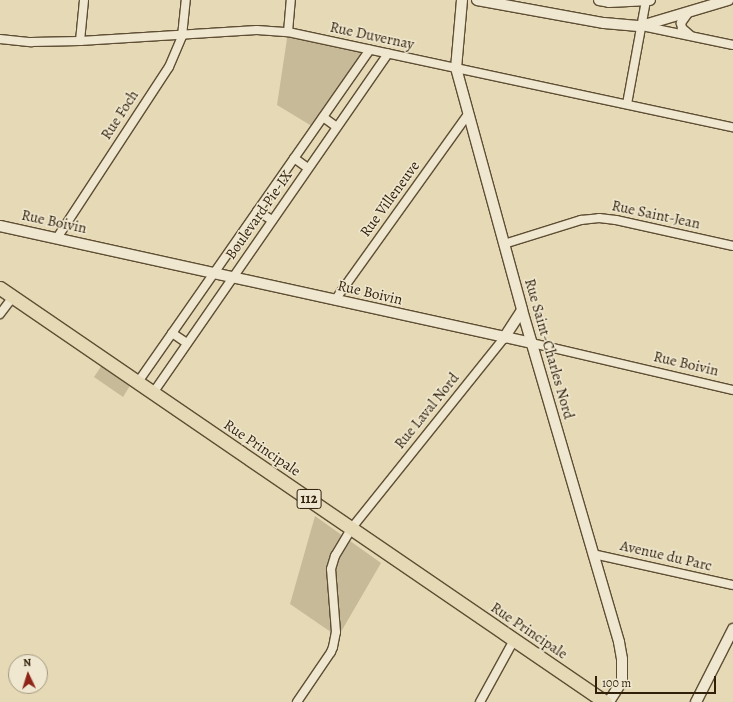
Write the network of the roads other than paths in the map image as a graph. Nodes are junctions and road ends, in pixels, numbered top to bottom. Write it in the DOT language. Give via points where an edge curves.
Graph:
graph roads {
  1 [pos="84,0"];
  2 [pos="186,0"];
  3 [pos="291,0"];
  4 [pos="462,0"];
  5 [pos="477,0"];
  6 [pos="599,0"];
  7 [pos="647,0"];
  8 [pos="728,0"];
  9 [pos="514,4"];
  10 [pos="689,12"];
  11 [pos="642,26"];
  12 [pos="288,32"];
  13 [pos="182,36"];
  14 [pos="691,36"];
  15 [pos="0,39"];
  16 [pos="80,41"];
  17 [pos="733,45"];
  18 [pos="370,50"];
  19 [pos="388,54"];
  20 [pos="456,68"];
  21 [pos="627,104"];
  22 [pos="468,114"];
  23 [pos="323,117"];
  24 [pos="337,127"];
  25 [pos="733,127"];
  26 [pos="294,158"];
  27 [pos="308,168"];
  28 [pos="257,211"];
  29 [pos="272,220"];
  30 [pos="0,226"];
  31 [pos="57,238"];
  32 [pos="504,244"];
  33 [pos="733,246"];
  34 [pos="214,273"];
  35 [pos="233,277"];
  36 [pos="0,288"];
  37 [pos="13,297"];
  38 [pos="335,300"];
  39 [pos="522,310"];
  40 [pos="0,314"];
  41 [pos="172,333"];
  42 [pos="504,338"];
  43 [pos="187,343"];
  44 [pos="532,344"];
  45 [pos="138,382"];
  46 [pos="733,390"];
  47 [pos="153,393"];
  48 [pos="351,528"];
  49 [pos="594,554"];
  50 [pos="733,585"];
  51 [pos="733,629"];
  52 [pos="514,640"];
  53 [pos="297,702"];
  54 [pos="480,702"];
  55 [pos="605,702"];
  56 [pos="609,702"];
  57 [pos="696,702"];
  1 -- 16 [label="street"];
  2 -- 13 [label="street, Rue Foch"];
  3 -- 12 [label="street"];
  4 -- 20 [label="street, Rue Saint-Charles Nord"];
  5 -- 9 [label="street"];
  6 -- 7 [label="street"];
  7 -- 11 [label="street"];
  8 -- 10 [label="street"];
  9 -- 11 [label="street" via="604,23"];
  10 -- 11 [label="street"];
  10 -- 14 [label="street" via="682,23 682,28"];
  11 -- 14 [label="street"];
  11 -- 21 [label="street"];
  12 -- 13 [label="street, Rue Duvernay" via="257,30"];
  12 -- 18 [label="street, Rue Duvernay"];
  13 -- 16 [label="street, Rue Duvernay"];
  13 -- 31 [label="street, Rue Foch" via="169,67"];
  14 -- 17 [label="street"];
  15 -- 16 [label="street, Rue Duvernay" via="31,42"];
  18 -- 19 [label="street, Rue Duvernay"];
  18 -- 23 [label="street, Boulevard Pie-IX"];
  19 -- 20 [label="street, Rue Duvernay"];
  19 -- 24 [label="street, Boulevard Pie-IX"];
  20 -- 21 [label="street, Rue Duvernay"];
  20 -- 22 [label="street, Rue Saint-Charles Nord"];
  21 -- 25 [label="street, Rue Duvernay"];
  22 -- 32 [label="street, Rue Saint-Charles Nord"];
  22 -- 38 [label="street, Rue Villeneuve"];
  23 -- 24 [label="street"];
  23 -- 26 [label="street, Boulevard Pie-IX"];
  24 -- 27 [label="street, Boulevard Pie-IX"];
  26 -- 27 [label="street"];
  26 -- 28 [label="street, Boulevard Pie-IX"];
  27 -- 29 [label="street, Boulevard Pie-IX"];
  28 -- 29 [label="street"];
  28 -- 34 [label="street, Boulevard Pie-IX"];
  29 -- 35 [label="street, Boulevard Pie-IX"];
  30 -- 31 [label="street, Rue Boivin"];
  31 -- 34 [label="street, Rue Boivin"];
  32 -- 33 [label="street, Rue Saint-Jean" via="581,220 599,218"];
  32 -- 39 [label="street, Rue Saint-Charles Nord"];
  34 -- 35 [label="street, Rue Boivin"];
  34 -- 41 [label="street, Boulevard Pie-IX"];
  35 -- 38 [label="street, Rue Boivin"];
  35 -- 43 [label="street, Boulevard Pie-IX"];
  36 -- 37 [label="main road, Rue Principale / 112"];
  37 -- 40 [label="street"];
  37 -- 45 [label="main road, Rue Principale / 112"];
  38 -- 42 [label="street, Rue Boivin"];
  39 -- 42 [label="street, Rue Laval Nord"];
  39 -- 44 [label="street, Rue Saint-Charles Nord"];
  41 -- 43 [label="street"];
  41 -- 45 [label="street, Boulevard Pie-IX"];
  42 -- 44 [label="street, Rue Boivin"];
  42 -- 48 [label="street, Rue Laval Nord"];
  43 -- 47 [label="street, Boulevard Pie-IX"];
  44 -- 46 [label="street, Rue Boivin"];
  44 -- 49 [label="street, Rue Saint-Charles Nord"];
  45 -- 47 [label="main road, Rue Principale / 112"];
  47 -- 48 [label="main road, Rue Principale / 112"];
  48 -- 52 [label="main road, Rue Principale / 112"];
  48 -- 53 [label="street, Rue Laval Nord" via="335,556 332,569 336,632 331,652"];
  49 -- 50 [label="street, Avenue du Parc"];
  49 -- 56 [label="street, Rue Saint-Charles Nord" via="622,659 622,681"];
  51 -- 57 [label="street"];
  52 -- 54 [label="street"];
  52 -- 55 [label="main road, Rue Principale / 112"];
}
